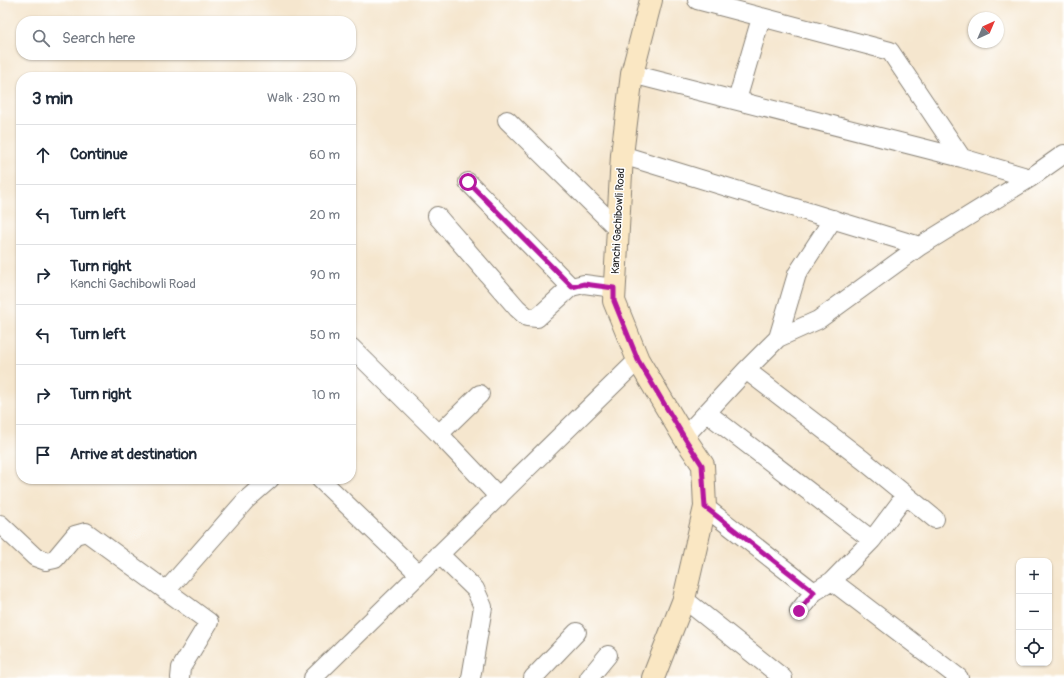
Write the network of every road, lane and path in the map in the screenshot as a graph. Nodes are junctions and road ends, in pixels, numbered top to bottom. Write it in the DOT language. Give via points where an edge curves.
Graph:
graph roads {
  1 [pos="651,0"];
  2 [pos="697,0"];
  3 [pos="753,11"];
  4 [pos="632,74"];
  5 [pos="737,100"];
  6 [pos="507,120"];
  7 [pos="1064,154"];
  8 [pos="622,155"];
  9 [pos="962,158"];
  10 [pos="1030,178"];
  11 [pos="468,182"];
  12 [pos="438,216"];
  13 [pos="833,219"];
  14 [pos="618,230"];
  15 [pos="920,246"];
  16 [pos="572,287"];
  17 [pos="614,288"];
  18 [pos="778,338"];
  19 [pos="356,352"];
  20 [pos="638,360"];
  21 [pos="746,370"];
  22 [pos="480,394"];
  23 [pos="706,413"];
  24 [pos="439,434"];
  25 [pos="684,437"];
  26 [pos="264,484"];
  27 [pos="325,484"];
  28 [pos="906,495"];
  29 [pos="499,496"];
  30 [pos="705,507"];
  31 [pos="935,518"];
  32 [pos="0,524"];
  33 [pos="872,540"];
  34 [pos="439,554"];
  35 [pos="419,574"];
  36 [pos="832,580"];
  37 [pos="166,591"];
  38 [pos="814,592"];
  39 [pos="684,599"];
  40 [pos="799,611"];
  41 [pos="577,632"];
  42 [pos="608,655"];
  43 [pos="180,678"];
  44 [pos="313,678"];
  45 [pos="471,678"];
  46 [pos="534,678"];
  47 [pos="589,678"];
  48 [pos="653,678"];
  49 [pos="783,678"];
  50 [pos="959,678"];
  1 -- 4 [label="main road, Kanchi Gachibowli Road"];
  2 -- 3 [label="street"];
  3 -- 5 [label="street"];
  3 -- 9 [label="street" via="890,51"];
  4 -- 5 [label="street"];
  4 -- 8 [label="main road, Kanchi Gachibowli Road"];
  5 -- 9 [label="street"];
  6 -- 14 [label="street"];
  7 -- 10 [label="street"];
  8 -- 13 [label="street"];
  8 -- 14 [label="main road, Kanchi Gachibowli Road"];
  9 -- 10 [label="street"];
  10 -- 15 [label="street"];
  11 -- 16 [label="street"];
  12 -- 16 [label="street" via="517,308 528,317 537,318"];
  13 -- 15 [label="street"];
  13 -- 18 [label="street" via="797,274"];
  14 -- 17 [label="main road, Kanchi Gachibowli Road"];
  15 -- 18 [label="street" via="818,320"];
  16 -- 17 [label="street" via="584,284"];
  17 -- 20 [label="main road, Kanchi Gachibowli Road" via="614,301"];
  18 -- 21 [label="street"];
  19 -- 24 [label="street"];
  20 -- 25 [label="main road, Kanchi Gachibowli Road"];
  20 -- 29 [label="street"];
  21 -- 23 [label="street"];
  21 -- 28 [label="street"];
  22 -- 24 [label="street"];
  23 -- 25 [label="street"];
  23 -- 33 [label="street"];
  24 -- 29 [label="street"];
  25 -- 30 [label="main road, Kanchi Gachibowli Road" via="702,465"];
  26 -- 37 [label="street" via="246,500"];
  27 -- 35 [label="street"];
  28 -- 31 [label="street"];
  28 -- 33 [label="street"];
  29 -- 34 [label="street"];
  30 -- 38 [label="street"];
  30 -- 39 [label="main road, Kanchi Gachibowli Road"];
  32 -- 37 [label="street" via="35,557 46,561 55,559 75,535 86,532"];
  33 -- 36 [label="street"];
  34 -- 35 [label="street"];
  34 -- 45 [label="street" via="475,589 483,607"];
  35 -- 44 [label="street"];
  36 -- 38 [label="street"];
  36 -- 50 [label="street"];
  37 -- 43 [label="street" via="209,622 181,668"];
  38 -- 40 [label="street"];
  39 -- 48 [label="main road, Kanchi Gachibowli Road"];
  39 -- 49 [label="street"];
  41 -- 46 [label="street"];
  42 -- 47 [label="street"];
}
